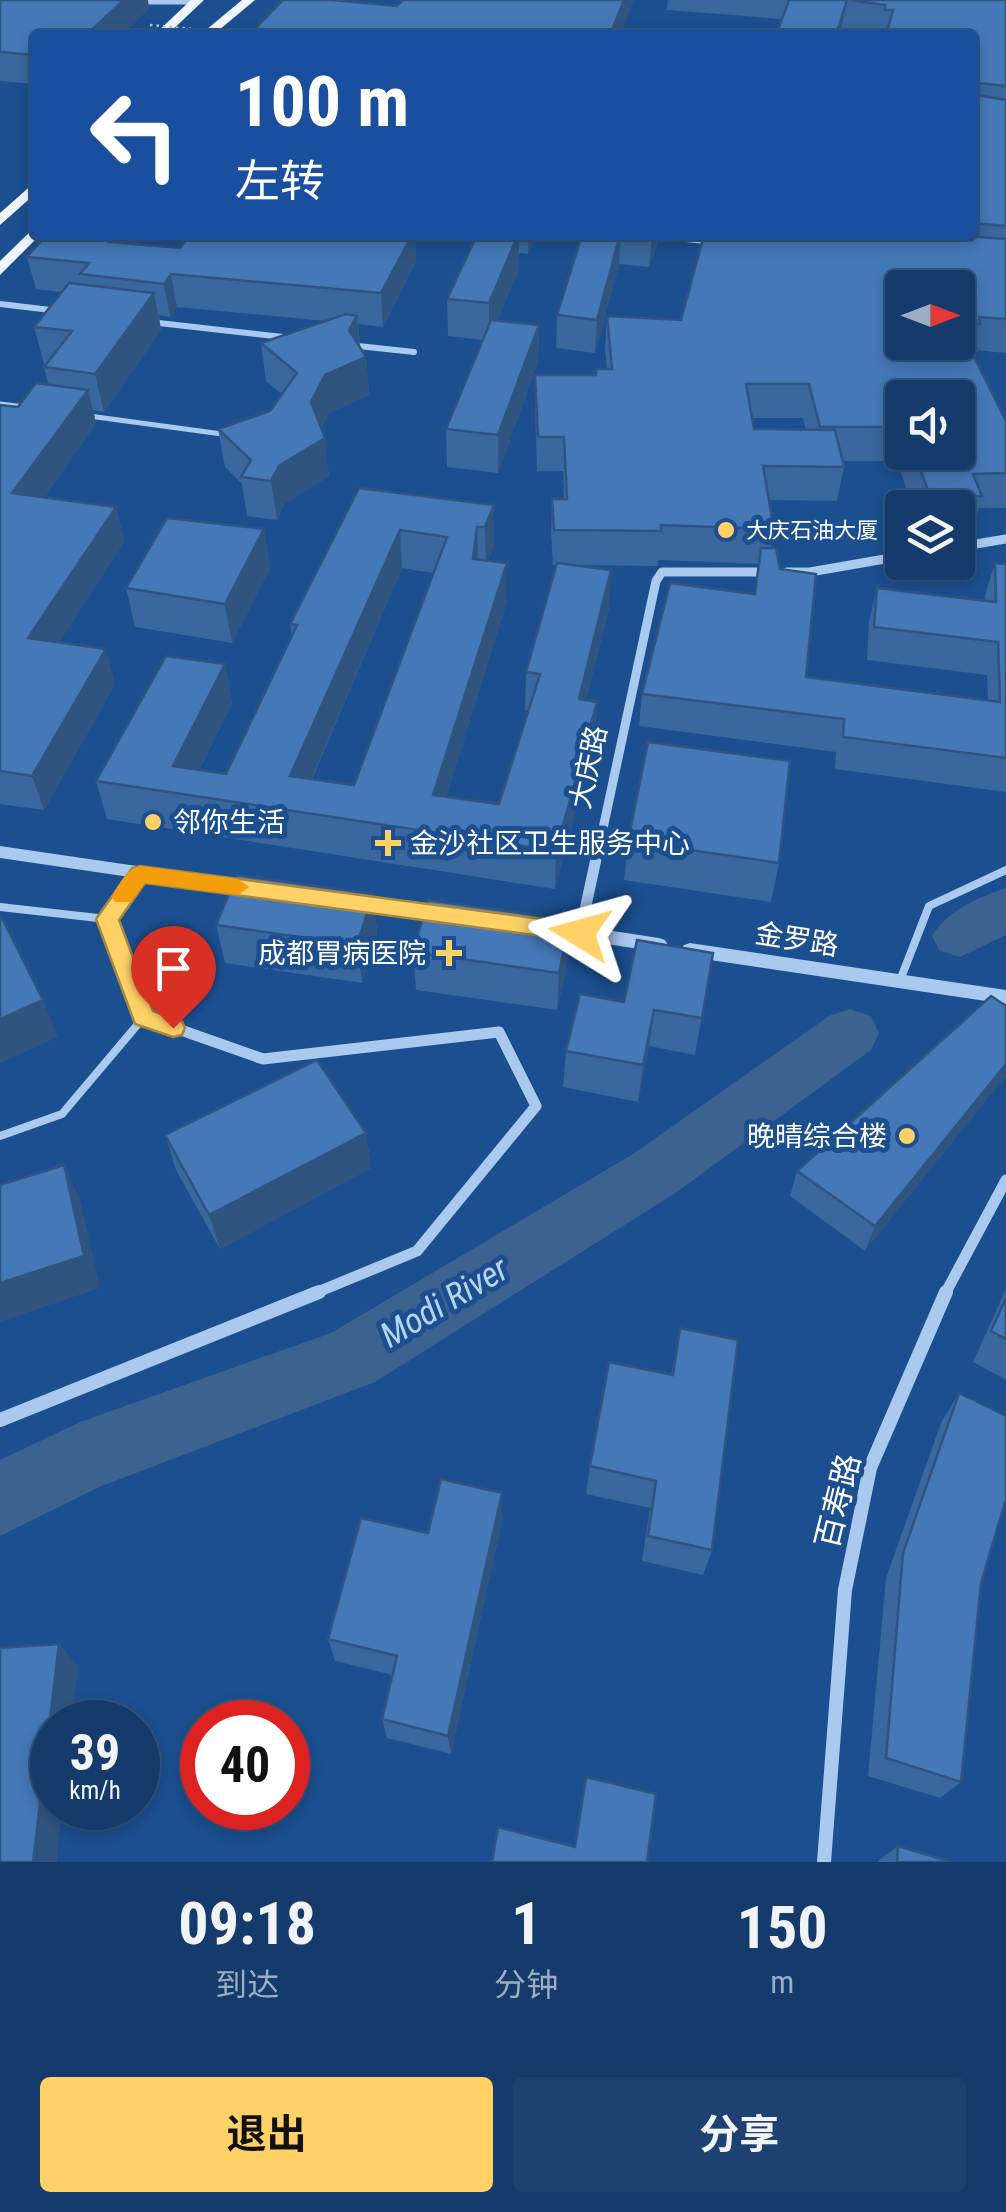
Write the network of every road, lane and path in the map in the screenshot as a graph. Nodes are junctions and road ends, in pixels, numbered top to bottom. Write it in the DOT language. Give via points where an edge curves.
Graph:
graph roads {
  1 [pos="252,0"];
  2 [pos="200,1"];
  3 [pos="135,2"];
  4 [pos="155,30"];
  5 [pos="186,30"];
  6 [pos="213,30"];
  7 [pos="235,30"];
  8 [pos="30,191"];
  9 [pos="0,222"];
  10 [pos="30,237"];
  11 [pos="694,240"];
  12 [pos="720,243"];
  13 [pos="0,270"];
  14 [pos="0,304"];
  15 [pos="79,314"];
  16 [pos="138,320"];
  17 [pos="296,338"];
  18 [pos="335,343"];
  19 [pos="414,352"];
  20 [pos="0,404"];
  21 [pos="37,409"];
  22 [pos="74,414"];
  23 [pos="222,434"];
  24 [pos="1006,539"];
  25 [pos="975,544"];
  26 [pos="885,559"];
  27 [pos="0,852"];
  28 [pos="1006,870"];
  29 [pos="140,874"];
  30 [pos="274,892"];
  31 [pos="331,899"];
  32 [pos="0,907"];
  33 [pos="465,917"];
  34 [pos="107,919"];
  35 [pos="522,925"];
  36 [pos="580,933"];
  37 [pos="899,983"];
  38 [pos="1006,997"];
  39 [pos="144,1017"];
  40 [pos="0,1136"];
  41 [pos="1006,1180"];
  42 [pos="0,1420"];
  43 [pos="824,1862"];
  1 -- 6 [label="main road"];
  1 -- 7 [label="main road"];
  2 -- 3 [label="street"];
  2 -- 4 [label="main road"];
  2 -- 5 [label="main road"];
  8 -- 9 [label="main road"];
  10 -- 13 [label="main road"];
  11 -- 12 [label="street"];
  14 -- 15 [label="street"];
  16 -- 17 [label="street"];
  18 -- 19 [label="street"];
  20 -- 21 [label="lane"];
  22 -- 23 [label="lane"];
  24 -- 25 [label="street"];
  26 -- 36 [label="street, 大庆路" via="810,572 662,572"];
  27 -- 29 [label="street"];
  28 -- 37 [label="lane" via="929,906"];
  29 -- 30 [label="street"];
  29 -- 34 [label="street"];
  31 -- 33 [label="street"];
  32 -- 34 [label="lane"];
  34 -- 39 [label="street"];
  35 -- 36 [label="street"];
  36 -- 37 [label="street, 金罗路"];
  37 -- 38 [label="street, 金罗路"];
  39 -- 40 [label="lane" via="62,1114"];
  39 -- 42 [label="street" via="262,1060 499,1032 536,1106 417,1250"];
  41 -- 43 [label="street, 百寿路" via="932,1319 870,1468 846,1590"];
}
